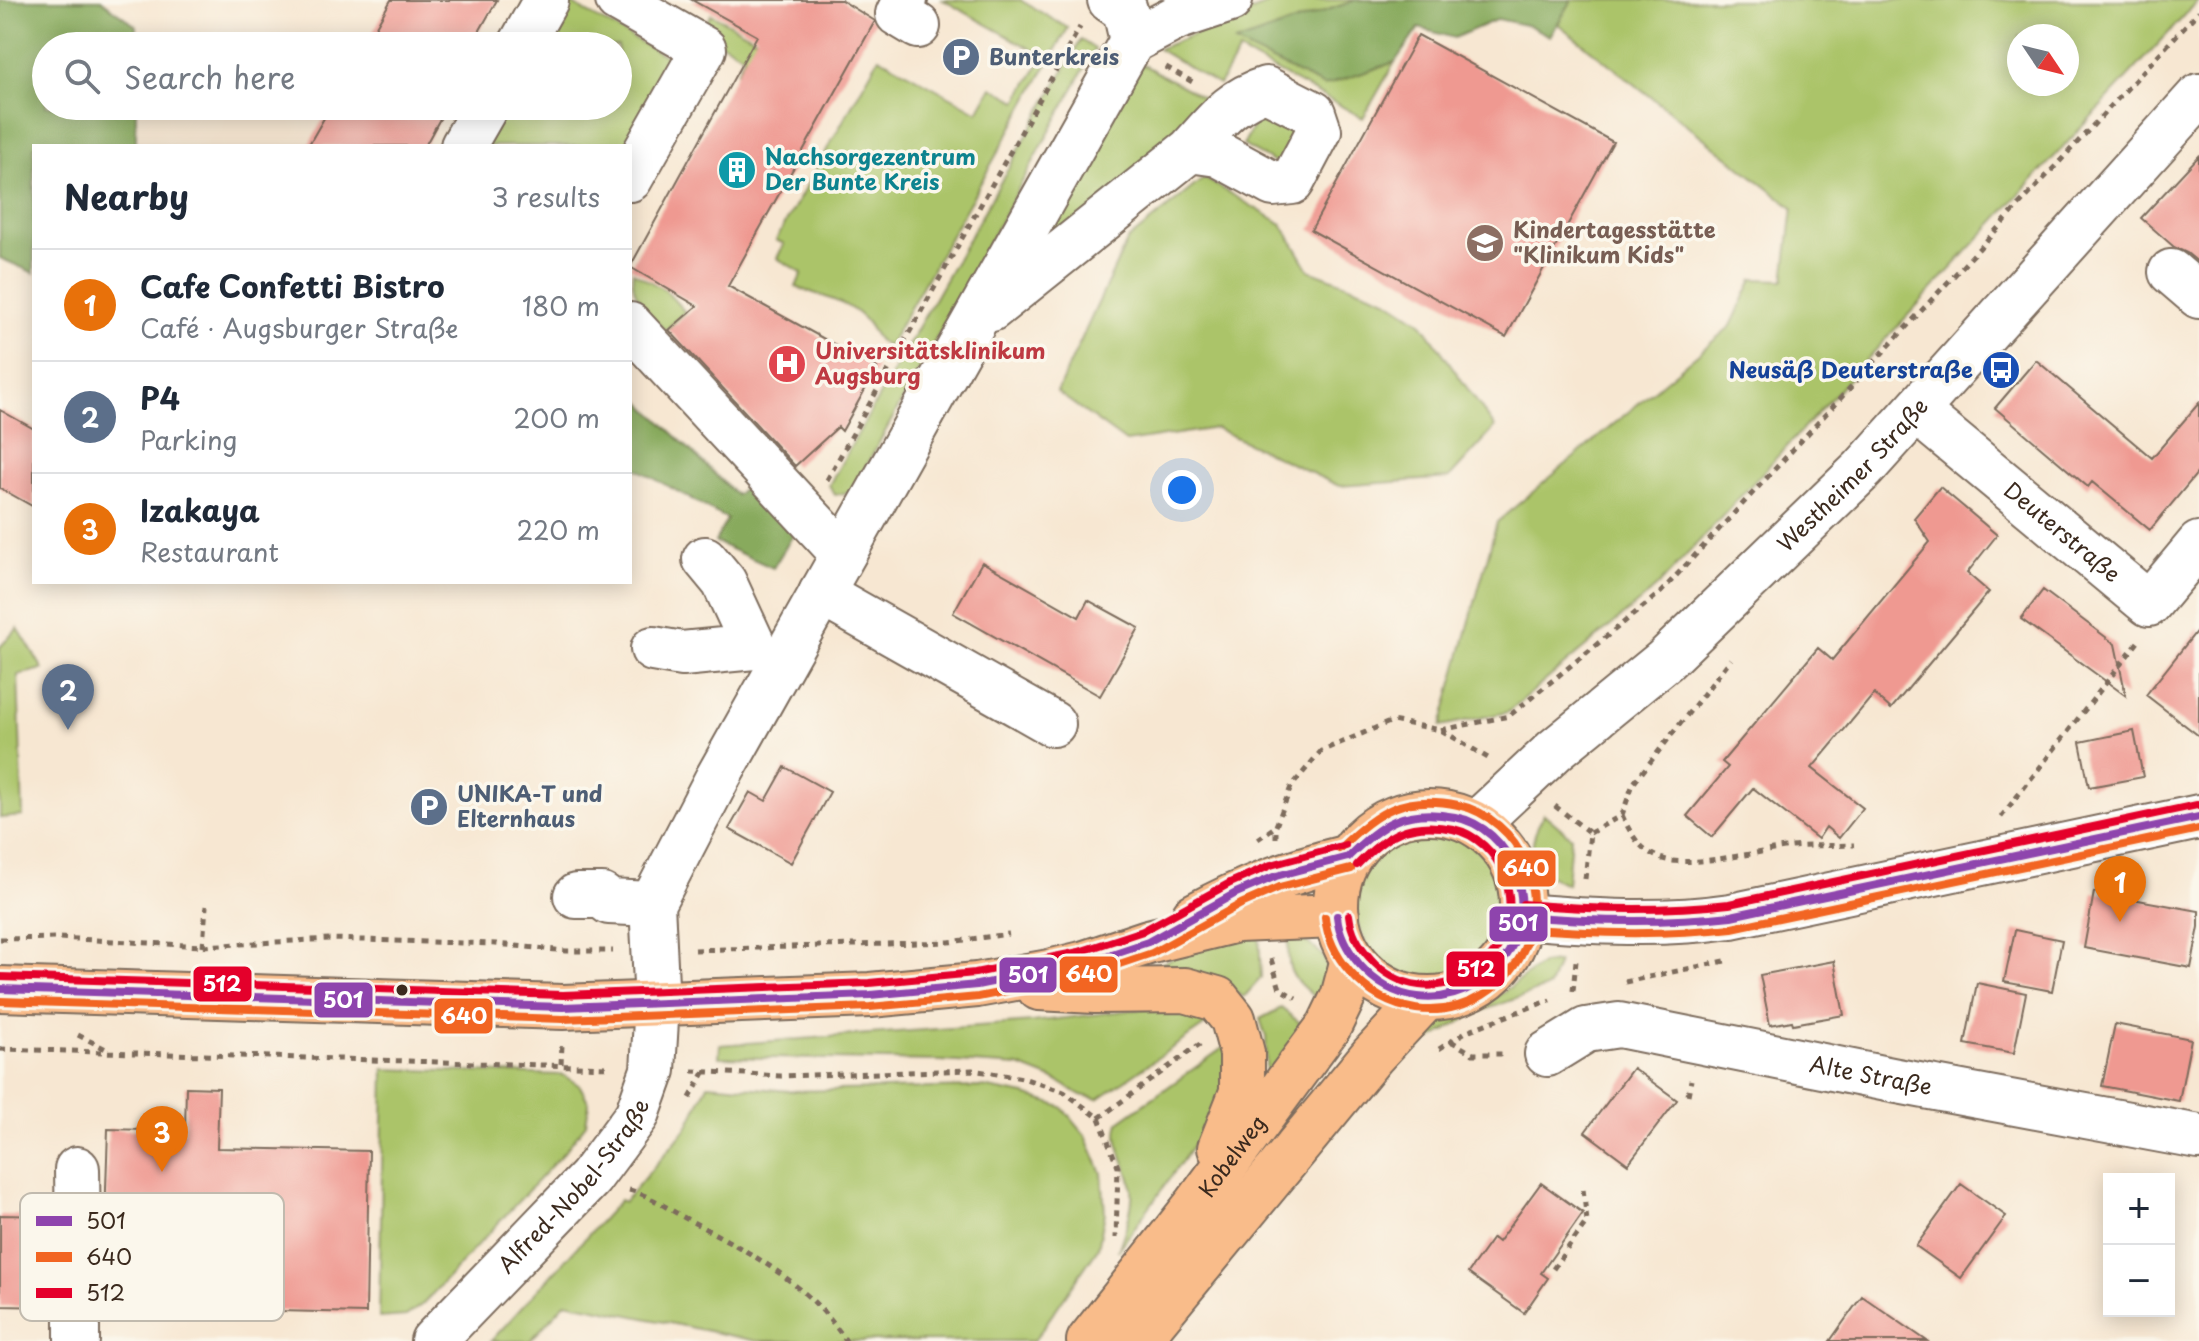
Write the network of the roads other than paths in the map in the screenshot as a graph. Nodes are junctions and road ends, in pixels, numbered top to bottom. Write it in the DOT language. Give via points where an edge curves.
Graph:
graph roads {
  1 [pos="546,0"];
  2 [pos="618,0"];
  3 [pos="1230,0"];
  4 [pos="1098,7"];
  5 [pos="528,32"];
  6 [pos="1132,41"];
  7 [pos="2199,96"];
  8 [pos="478,120"];
  9 [pos="464,144"];
  10 [pos="1190,150"];
  11 [pos="632,175"];
  12 [pos="972,324"];
  13 [pos="632,327"];
  14 [pos="1915,412"];
  15 [pos="2199,544"];
  16 [pos="843,554"];
  17 [pos="705,559"];
  18 [pos="821,593"];
  19 [pos="653,649"];
  20 [pos="768,655"];
  21 [pos="1053,724"];
  22 [pos="2199,817"];
  23 [pos="1476,824"];
  24 [pos="1348,857"];
  25 [pos="583,900"];
  26 [pos="652,904"];
  27 [pos="1337,916"];
  28 [pos="1522,916"];
  29 [pos="1148,942"];
  30 [pos="1353,959"];
  31 [pos="977,985"];
  32 [pos="0,989"];
  33 [pos="1425,999"];
  34 [pos="657,1004"];
  35 [pos="1547,1054"];
  36 [pos="2199,1137"];
  37 [pos="77,1169"];
  38 [pos="77,1193"];
  39 [pos="1197,1204"];
  40 [pos="433,1341"];
  41 [pos="1089,1341"];
  42 [pos="1137,1341"];
  1 -- 5 [label="street"];
  2 -- 11 [label="street" via="704,49"];
  3 -- 6 [label="street" via="1176,18"];
  4 -- 6 [label="street" via="1125,10"];
  6 -- 12 [label="street"];
  7 -- 14 [label="street, Westheimer Straße"];
  8 -- 9 [label="street"];
  10 -- 10 [label="street" via="1231,105 1266,89 1313,113 1319,131 1292,182 1273,184 1218,154"];
  10 -- 12 [label="street"];
  12 -- 16 [label="street"];
  13 -- 16 [label="street"];
  14 -- 15 [label="street, Deuterstraße" via="2149,604"];
  14 -- 23 [label="street, Westheimer Straße" via="1725,604"];
  16 -- 18 [label="street"];
  17 -- 20 [label="street"];
  18 -- 20 [label="street"];
  18 -- 21 [label="street"];
  19 -- 20 [label="street"];
  20 -- 26 [label="street" via="717,779"];
  22 -- 28 [label="street" via="1744,914 1654,923"];
  23 -- 24 [label="main road" via="1432,811 1408,814 1367,835"];
  23 -- 28 [label="main road" via="1510,856 1519,878"];
  24 -- 27 [label="main road" via="1336,897"];
  24 -- 29 [label="main road" via="1276,876"];
  25 -- 26 [label="street"];
  26 -- 34 [label="street, Alfred-Nobel-Straße"];
  27 -- 29 [label="main road" via="1237,920"];
  27 -- 30 [label="main road"];
  28 -- 33 [label="main road" via="1514,947 1483,982"];
  29 -- 31 [label="main road" via="1082,964"];
  30 -- 33 [label="main road" via="1393,992"];
  30 -- 39 [label="main road, Kobelweg" via="1329,1026"];
  31 -- 34 [label="main road"];
  31 -- 39 [label="main road" via="1185,990 1217,999 1233,1019 1242,1053 1242,1092"];
  32 -- 34 [label="main road" via="549,1007"];
  33 -- 42 [label="main road, Kobelweg"];
  34 -- 40 [label="street, Alfred-Nobel-Straße" via="653,1070 637,1115 590,1178"];
  35 -- 36 [label="street, Alte Straße" via="1586,1030 1619,1025"];
  37 -- 38 [label="street"];
  39 -- 41 [label="main road, Kobelweg"];
}
